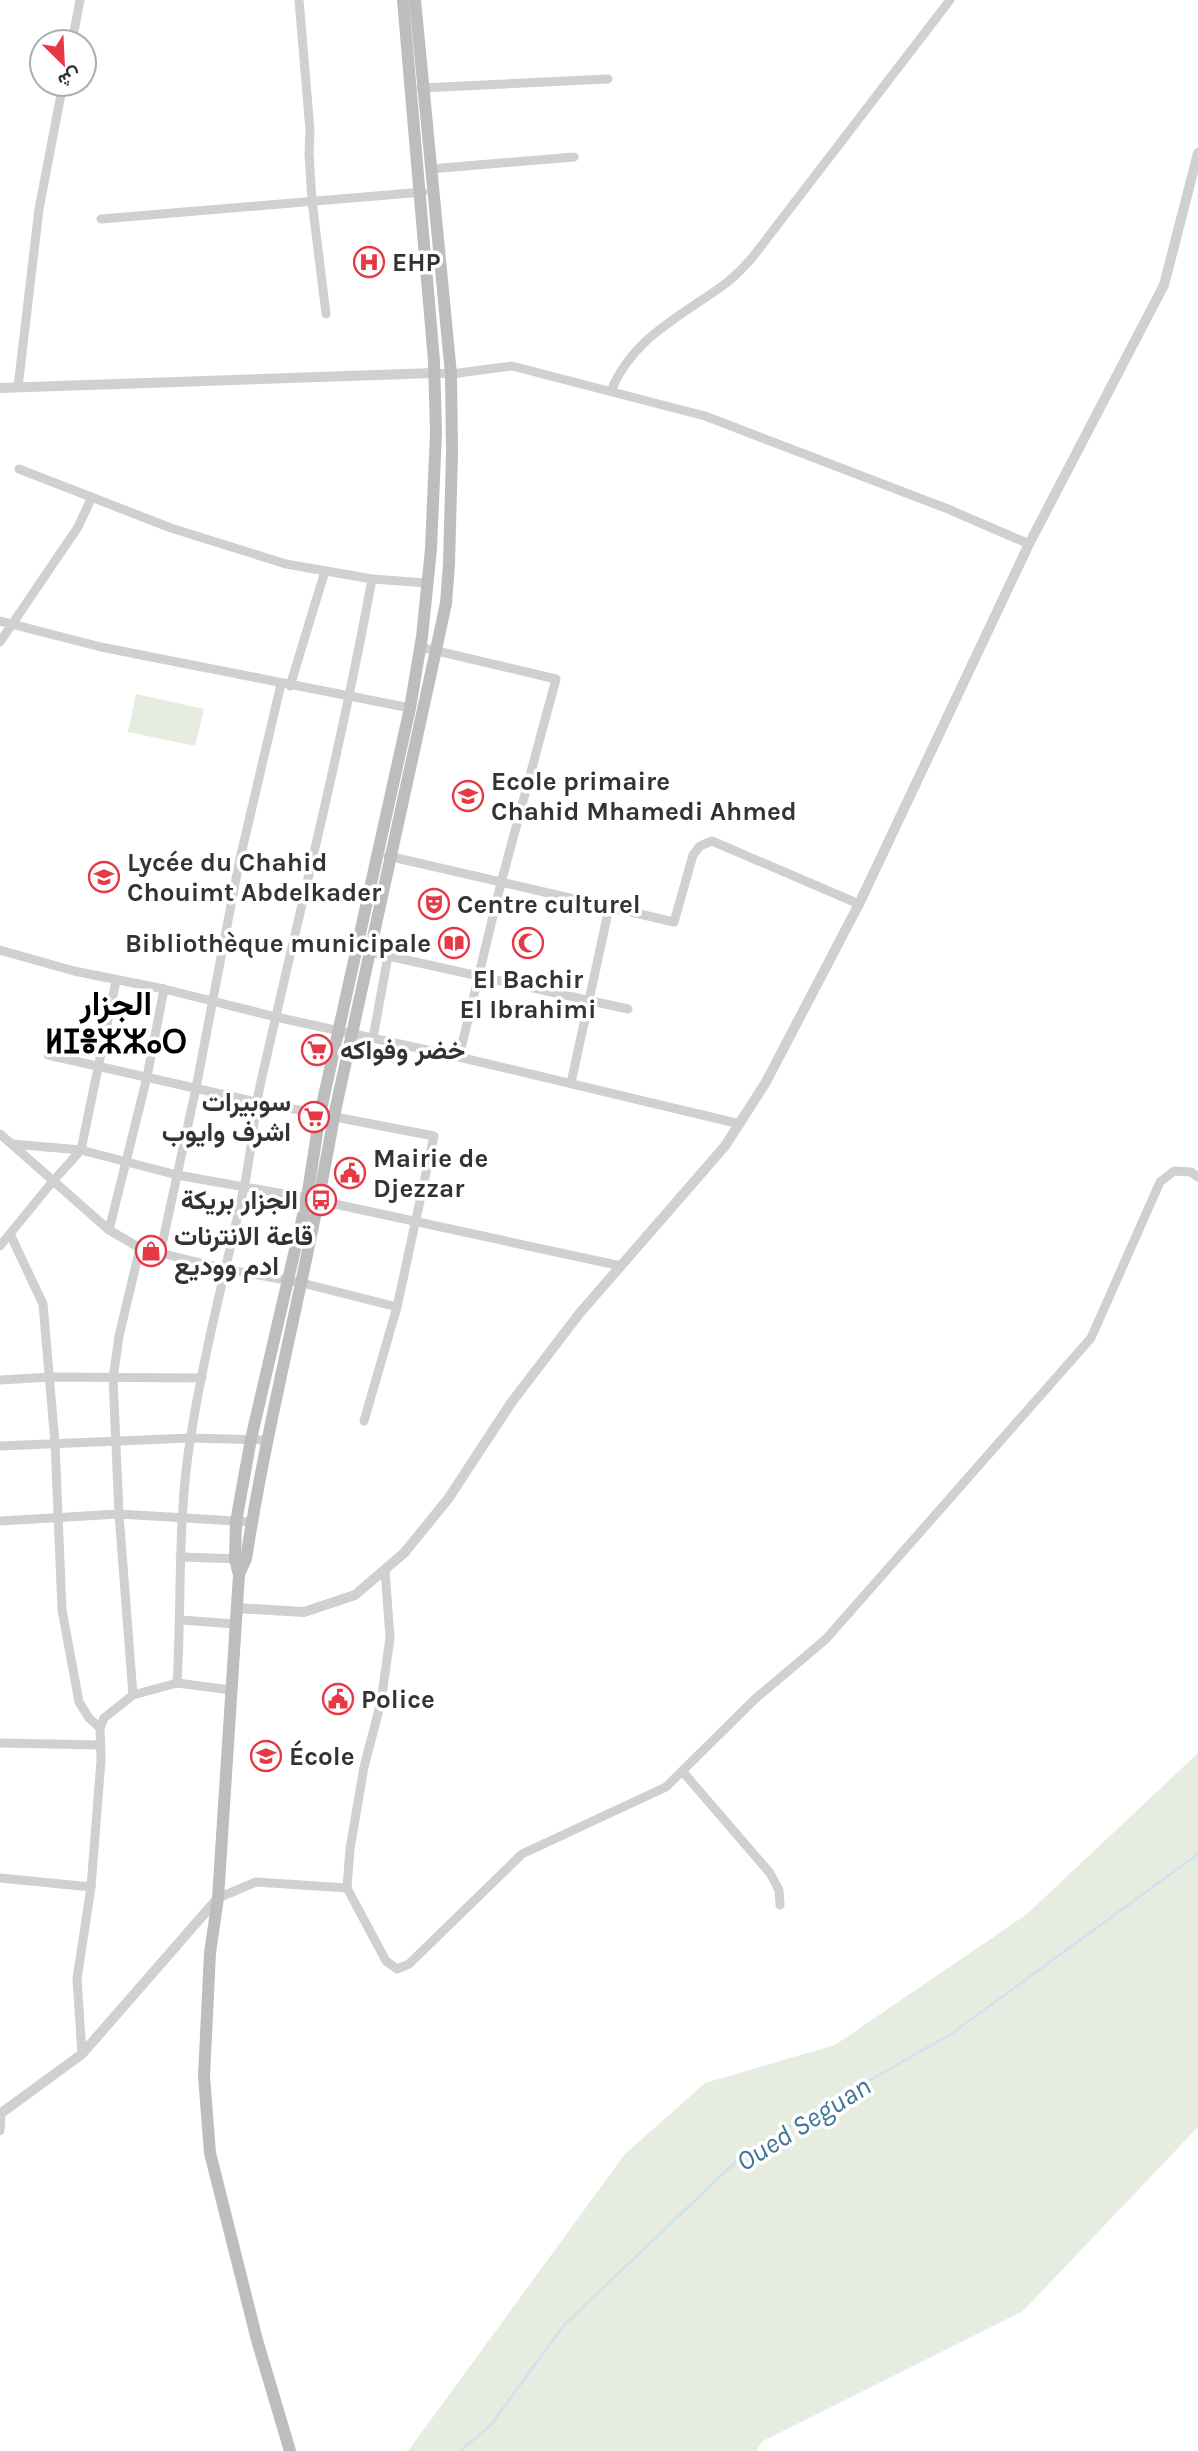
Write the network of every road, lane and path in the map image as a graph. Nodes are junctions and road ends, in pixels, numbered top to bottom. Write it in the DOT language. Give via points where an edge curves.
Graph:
graph roads {
  1 [pos="80,0"];
  2 [pos="299,0"];
  3 [pos="403,0"];
  4 [pos="415,0"];
  5 [pos="950,0"];
  6 [pos="75,28"];
  7 [pos="608,79"];
  8 [pos="417,89"];
  9 [pos="61,98"];
  10 [pos="1198,153"];
  11 [pos="574,157"];
  12 [pos="430,169"];
  13 [pos="426,192"];
  14 [pos="312,201"];
  15 [pos="101,219"];
  16 [pos="326,314"];
  17 [pos="434,373"];
  18 [pos="451,374"];
  19 [pos="18,387"];
  20 [pos="0,388"];
  21 [pos="611,391"];
  22 [pos="19,469"];
  23 [pos="92,497"];
  24 [pos="1029,544"];
  25 [pos="325,571"];
  26 [pos="372,579"];
  27 [pos="427,583"];
  28 [pos="0,621"];
  29 [pos="10,625"];
  30 [pos="0,642"];
  31 [pos="420,646"];
  32 [pos="436,650"];
  33 [pos="285,685"];
  34 [pos="350,697"];
  35 [pos="410,708"];
  36 [pos="376,853"];
  37 [pos="391,856"];
  38 [pos="501,883"];
  39 [pos="859,904"];
  40 [pos="609,908"];
  41 [pos="0,950"];
  42 [pos="370,952"];
  43 [pos="388,956"];
  44 [pos="478,976"];
  45 [pos="116,981"];
  46 [pos="164,989"];
  47 [pos="590,1000"];
  48 [pos="214,1001"];
  49 [pos="628,1009"];
  50 [pos="276,1017"];
  51 [pos="338,1030"];
  52 [pos="352,1034"];
  53 [pos="373,1038"];
  54 [pos="48,1055"];
  55 [pos="459,1057"];
  56 [pos="99,1066"];
  57 [pos="147,1077"];
  58 [pos="570,1083"];
  59 [pos="196,1088"];
  60 [pos="257,1102"];
  61 [pos="320,1114"];
  62 [pos="334,1116"];
  63 [pos="740,1124"];
  64 [pos="0,1133"];
  65 [pos="12,1144"];
  66 [pos="81,1150"];
  67 [pos="125,1161"];
  68 [pos="177,1175"];
  69 [pos="1198,1177"];
  70 [pos="53,1181"];
  71 [pos="244,1188"];
  72 [pos="313,1200"];
  73 [pos="414,1223"];
  74 [pos="109,1230"];
  75 [pos="10,1234"];
  76 [pos="0,1247"];
  77 [pos="140,1248"];
  78 [pos="160,1254"];
  79 [pos="621,1266"];
  80 [pos="225,1269"];
  81 [pos="295,1282"];
  82 [pos="397,1307"];
  83 [pos="51,1377"];
  84 [pos="113,1378"];
  85 [pos="202,1378"];
  86 [pos="0,1380"];
  87 [pos="364,1421"];
  88 [pos="190,1437"];
  89 [pos="251,1439"];
  90 [pos="267,1440"];
  91 [pos="117,1441"];
  92 [pos="55,1443"];
  93 [pos="0,1446"];
  94 [pos="119,1514"];
  95 [pos="57,1519"];
  96 [pos="182,1520"];
  97 [pos="0,1521"];
  98 [pos="236,1522"];
  99 [pos="252,1522"];
  100 [pos="180,1557"];
  101 [pos="241,1559"];
  102 [pos="385,1570"];
  103 [pos="236,1608"];
  104 [pos="181,1620"];
  105 [pos="235,1624"];
  106 [pos="177,1683"];
  107 [pos="230,1690"];
  108 [pos="133,1695"];
  109 [pos="100,1728"];
  110 [pos="0,1743"];
  111 [pos="101,1745"];
  112 [pos="684,1772"];
  113 [pos="0,1878"];
  114 [pos="91,1887"];
  115 [pos="347,1888"];
  116 [pos="218,1898"];
  117 [pos="780,1905"];
  118 [pos="82,2054"];
  119 [pos="0,2114"];
  120 [pos="0,2131"];
  121 [pos="290,2451"];
  1 -- 6 [label="street"];
  2 -- 14 [label="street"];
  3 -- 8 [label="main road"];
  4 -- 8 [label="main road"];
  5 -- 21 [label="street" via="752,258 731,279 644,340 618,372"];
  7 -- 8 [label="street"];
  8 -- 12 [label="main road"];
  8 -- 13 [label="main road"];
  9 -- 19 [label="street" via="39,209"];
  10 -- 24 [label="street" via="1164,285"];
  11 -- 12 [label="street"];
  12 -- 13 [label="main road"];
  13 -- 14 [label="street"];
  13 -- 17 [label="main road"];
  13 -- 18 [label="main road"];
  14 -- 15 [label="street"];
  14 -- 16 [label="street"];
  17 -- 18 [label="street"];
  17 -- 19 [label="street"];
  17 -- 27 [label="main road" via="436,432"];
  18 -- 21 [label="street" via="512,366"];
  18 -- 32 [label="main road" via="449,564"];
  19 -- 20 [label="street"];
  21 -- 24 [label="street" via="705,416"];
  22 -- 23 [label="street"];
  23 -- 25 [label="street" via="171,528 286,564"];
  23 -- 29 [label="street" via="78,527"];
  24 -- 39 [label="street"];
  25 -- 26 [label="street"];
  25 -- 33 [label="street"];
  26 -- 27 [label="street"];
  26 -- 34 [label="street"];
  27 -- 31 [label="main road"];
  28 -- 29 [label="street"];
  29 -- 30 [label="street"];
  29 -- 33 [label="street"];
  31 -- 32 [label="street"];
  31 -- 35 [label="main road"];
  32 -- 37 [label="main road"];
  32 -- 38 [label="street" via="556,679"];
  33 -- 34 [label="street"];
  33 -- 48 [label="street" via="239,863"];
  34 -- 35 [label="street"];
  34 -- 50 [label="street"];
  35 -- 36 [label="main road"];
  36 -- 37 [label="street"];
  36 -- 51 [label="main road"];
  37 -- 38 [label="street"];
  37 -- 42 [label="main road"];
  38 -- 40 [label="street"];
  38 -- 44 [label="street"];
  39 -- 40 [label="street" via="712,841 693,855 674,922"];
  39 -- 63 [label="street"];
  40 -- 47 [label="street"];
  41 -- 45 [label="street"];
  42 -- 43 [label="street"];
  42 -- 52 [label="main road"];
  43 -- 44 [label="street"];
  43 -- 53 [label="street"];
  44 -- 47 [label="street"];
  44 -- 55 [label="street"];
  45 -- 46 [label="street"];
  45 -- 56 [label="street"];
  46 -- 48 [label="street"];
  46 -- 57 [label="street"];
  47 -- 49 [label="street"];
  47 -- 58 [label="street"];
  48 -- 50 [label="street"];
  48 -- 59 [label="street"];
  50 -- 51 [label="street"];
  50 -- 60 [label="street"];
  51 -- 52 [label="street"];
  51 -- 61 [label="main road"];
  52 -- 53 [label="street"];
  52 -- 62 [label="main road"];
  53 -- 55 [label="street"];
  54 -- 56 [label="street"];
  55 -- 58 [label="street"];
  56 -- 57 [label="street"];
  56 -- 66 [label="street"];
  57 -- 59 [label="street"];
  57 -- 67 [label="street"];
  58 -- 63 [label="street"];
  59 -- 60 [label="street"];
  59 -- 68 [label="street"];
  60 -- 61 [label="street"];
  60 -- 71 [label="street"];
  61 -- 62 [label="street"];
  61 -- 72 [label="main road"];
  62 -- 72 [label="main road"];
  62 -- 73 [label="street" via="434,1136"];
  63 -- 79 [label="street"];
  64 -- 65 [label="street"];
  65 -- 66 [label="street"];
  65 -- 70 [label="street"];
  66 -- 67 [label="street"];
  66 -- 70 [label="street"];
  67 -- 68 [label="street"];
  67 -- 74 [label="street"];
  68 -- 71 [label="street"];
  68 -- 78 [label="street"];
  69 -- 112 [label="street" via="1174,1171 1160,1182 1091,1338 826,1639 755,1699"];
  70 -- 74 [label="street"];
  70 -- 75 [label="street"];
  71 -- 72 [label="street"];
  71 -- 80 [label="street"];
  72 -- 73 [label="street"];
  72 -- 81 [label="main road"];
  73 -- 79 [label="street"];
  73 -- 82 [label="street"];
  74 -- 77 [label="street"];
  75 -- 76 [label="street"];
  75 -- 83 [label="street" via="43,1304"];
  77 -- 78 [label="street"];
  77 -- 84 [label="street"];
  78 -- 80 [label="street"];
  79 -- 102 [label="street" via="511,1403 448,1499"];
  80 -- 81 [label="street"];
  80 -- 85 [label="street"];
  81 -- 82 [label="street"];
  81 -- 89 [label="main road"];
  81 -- 90 [label="main road"];
  82 -- 87 [label="street"];
  83 -- 84 [label="street"];
  83 -- 86 [label="street"];
  83 -- 92 [label="street"];
  84 -- 85 [label="street"];
  84 -- 91 [label="street"];
  85 -- 88 [label="street"];
  88 -- 89 [label="street"];
  88 -- 91 [label="street"];
  88 -- 96 [label="street"];
  89 -- 90 [label="street"];
  89 -- 98 [label="main road"];
  90 -- 99 [label="main road"];
  91 -- 92 [label="street"];
  91 -- 94 [label="street"];
  92 -- 93 [label="street"];
  92 -- 95 [label="street"];
  94 -- 95 [label="street"];
  94 -- 96 [label="street"];
  94 -- 108 [label="street"];
  95 -- 97 [label="street"];
  95 -- 109 [label="street" via="62,1610 79,1702"];
  96 -- 98 [label="street"];
  96 -- 100 [label="street"];
  98 -- 99 [label="street"];
  98 -- 101 [label="main road"];
  99 -- 101 [label="main road"];
  100 -- 101 [label="street"];
  100 -- 104 [label="street"];
  101 -- 103 [label="main road"];
  102 -- 103 [label="street" via="355,1595 304,1612"];
  102 -- 115 [label="street" via="390,1639 364,1767"];
  103 -- 105 [label="main road"];
  104 -- 105 [label="street"];
  104 -- 106 [label="street"];
  105 -- 107 [label="main road"];
  106 -- 107 [label="street"];
  106 -- 108 [label="street"];
  107 -- 116 [label="main road"];
  108 -- 109 [label="street" via="104,1718"];
  109 -- 111 [label="street"];
  110 -- 111 [label="street"];
  111 -- 114 [label="street"];
  112 -- 115 [label="street" via="666,1787 522,1854 409,1964 397,1969 386,1961"];
  112 -- 117 [label="street" via="769,1873 779,1890"];
  113 -- 114 [label="street"];
  114 -- 118 [label="street" via="77,1979"];
  115 -- 116 [label="street" via="257,1882"];
  116 -- 118 [label="street"];
  116 -- 121 [label="main road" via="210,1953 204,2076 210,2152 247,2304"];
  118 -- 119 [label="street"];
  119 -- 120 [label="street"];
}
